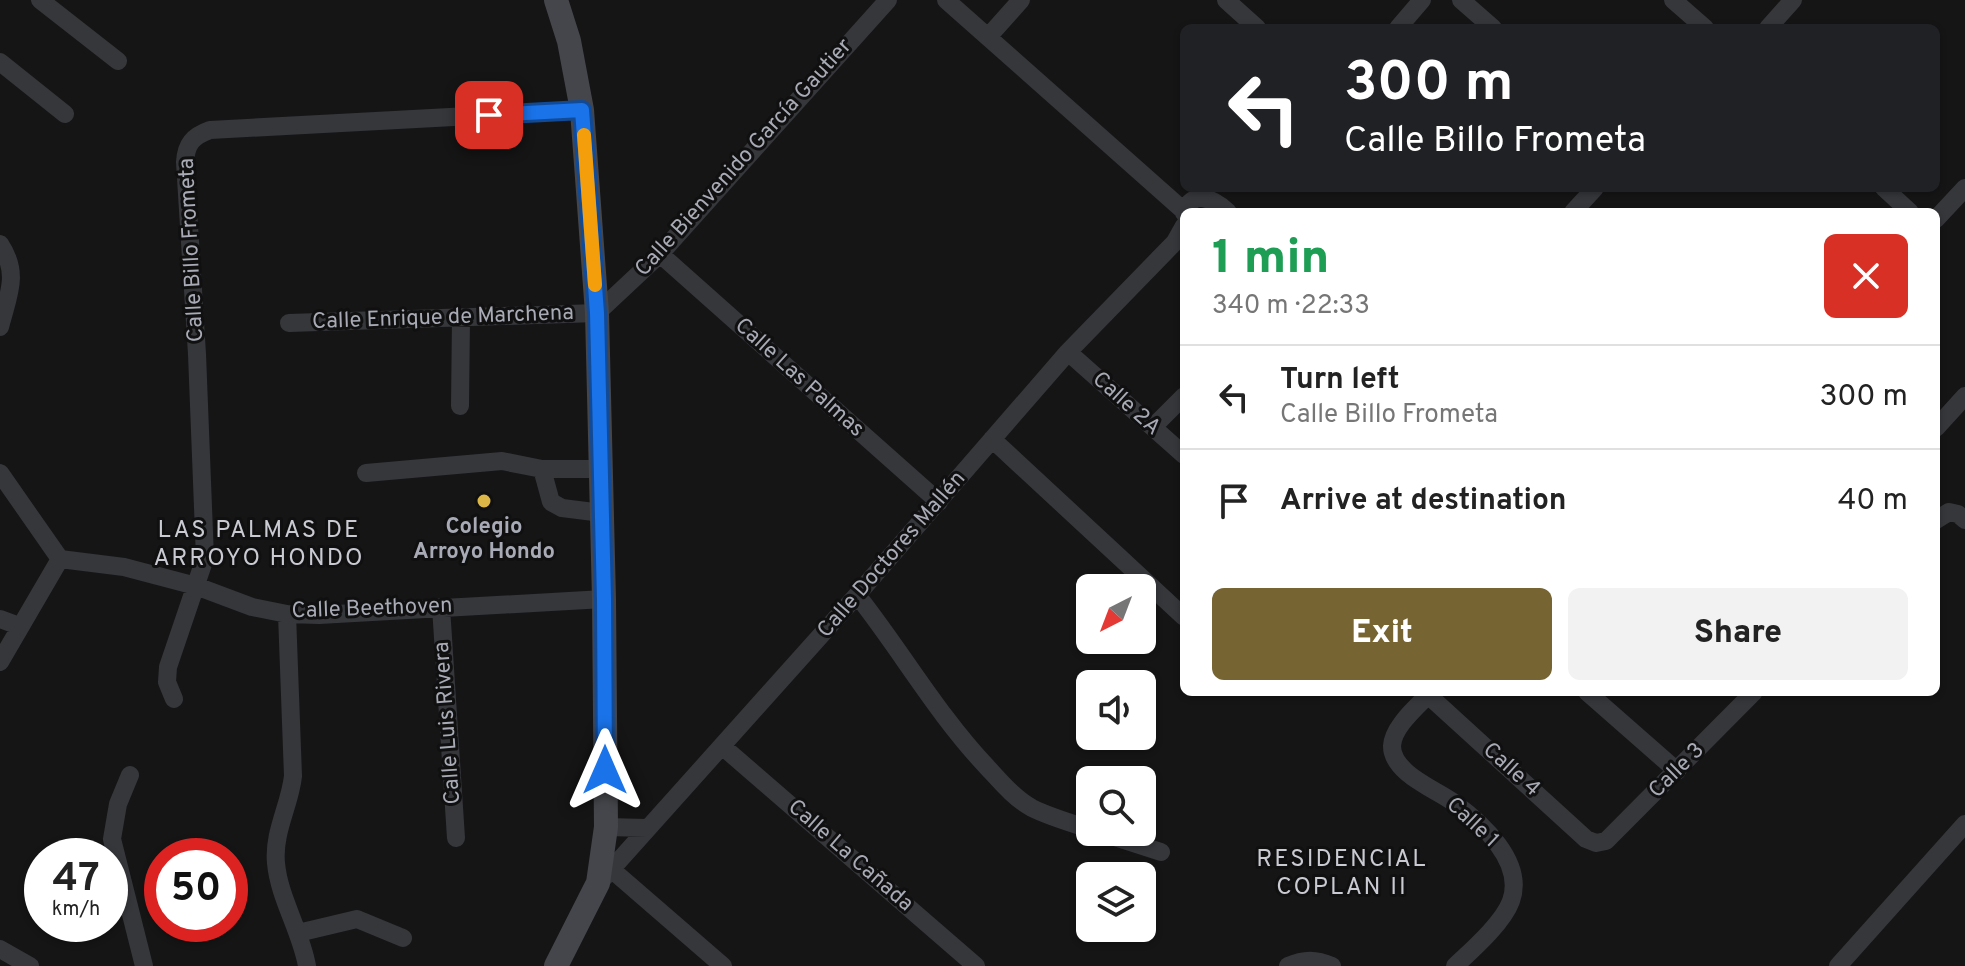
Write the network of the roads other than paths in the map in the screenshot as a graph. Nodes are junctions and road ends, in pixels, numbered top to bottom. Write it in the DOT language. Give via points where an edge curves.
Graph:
graph roads {
  1 [pos="40,0"];
  2 [pos="556,0"];
  3 [pos="888,0"];
  4 [pos="946,0"];
  5 [pos="1021,0"];
  6 [pos="1226,0"];
  7 [pos="1422,0"];
  8 [pos="1461,0"];
  9 [pos="1673,0"];
  10 [pos="1793,0"];
  11 [pos="1253,24"];
  12 [pos="1401,24"];
  13 [pos="1488,24"];
  14 [pos="1700,24"];
  15 [pos="1772,24"];
  16 [pos="988,37"];
  17 [pos="118,61"];
  18 [pos="0,62"];
  19 [pos="582,110"];
  20 [pos="65,114"];
  21 [pos="1965,188"];
  22 [pos="1591,192"];
  23 [pos="1888,192"];
  24 [pos="1190,208"];
  25 [pos="1224,208"];
  26 [pos="1577,208"];
  27 [pos="1906,208"];
  28 [pos="1180,213"];
  29 [pos="1940,215"];
  30 [pos="1180,228"];
  31 [pos="0,244"];
  32 [pos="660,254"];
  33 [pos="597,313"];
  34 [pos="461,318"];
  35 [pos="289,323"];
  36 [pos="0,327"];
  37 [pos="1068,352"];
  38 [pos="1965,396"];
  39 [pos="1180,400"];
  40 [pos="460,406"];
  41 [pos="1940,424"];
  42 [pos="1153,427"];
  43 [pos="992,439"];
  44 [pos="1180,451"];
  45 [pos="542,469"];
  46 [pos="601,469"];
  47 [pos="0,473"];
  48 [pos="366,473"];
  49 [pos="939,502"];
  50 [pos="602,513"];
  51 [pos="1940,518"];
  52 [pos="1965,520"];
  53 [pos="60,559"];
  54 [pos="196,586"];
  55 [pos="857,595"];
  56 [pos="604,599"];
  57 [pos="441,607"];
  58 [pos="1180,613"];
  59 [pos="287,614"];
  60 [pos="0,619"];
  61 [pos="19,626"];
  62 [pos="0,662"];
  63 [pos="1427,696"];
  64 [pos="1431,696"];
  65 [pos="1592,696"];
  66 [pos="1750,696"];
  67 [pos="174,699"];
  68 [pos="722,746"];
  69 [pos="1677,771"];
  70 [pos="130,775"];
  71 [pos="1076,824"];
  72 [pos="1965,824"];
  73 [pos="606,827"];
  74 [pos="647,828"];
  75 [pos="456,838"];
  76 [pos="1596,843"];
  77 [pos="1142,846"];
  78 [pos="1161,852"];
  79 [pos="604,876"];
  80 [pos="298,933"];
  81 [pos="403,938"];
  82 [pos="0,949"];
  83 [pos="30,966"];
  84 [pos="144,966"];
  85 [pos="307,966"];
  86 [pos="556,966"];
  87 [pos="723,966"];
  88 [pos="976,966"];
  89 [pos="1288,966"];
  90 [pos="1332,966"];
  91 [pos="1455,966"];
  92 [pos="1838,966"];
  1 -- 17 [label="street"];
  2 -- 19 [label="main road"];
  3 -- 32 [label="street, Calle Bienvenido García Gautier"];
  4 -- 16 [label="street"];
  5 -- 16 [label="street"];
  6 -- 11 [label="street"];
  7 -- 12 [label="street"];
  8 -- 13 [label="street"];
  9 -- 14 [label="street"];
  10 -- 15 [label="street"];
  16 -- 28 [label="street"];
  18 -- 20 [label="street"];
  19 -- 33 [label="main road"];
  19 -- 54 [label="street, Calle Billo Frometa" via="210,130 190,142 185,162 205,558"];
  21 -- 29 [label="street"];
  22 -- 26 [label="street"];
  23 -- 27 [label="street"];
  24 -- 25 [label="street" via="1204,197"];
  30 -- 37 [label="street, Calle Doctores Mallén" via="1175,242"];
  31 -- 36 [label="street" via="12,275"];
  32 -- 33 [label="street, Calle Bienvenido García Gautier"];
  32 -- 49 [label="street, Calle Las Palmas"];
  33 -- 34 [label="street, Calle Enrique de Marchena"];
  33 -- 46 [label="main road"];
  34 -- 35 [label="street, Calle Enrique de Marchena"];
  34 -- 40 [label="street"];
  37 -- 42 [label="street, Calle 2A"];
  37 -- 43 [label="street, Calle Doctores Mallén"];
  38 -- 41 [label="street"];
  39 -- 42 [label="street"];
  42 -- 44 [label="street, Calle 2A"];
  43 -- 49 [label="street, Calle Doctores Mallén"];
  43 -- 58 [label="street"];
  45 -- 46 [label="street"];
  45 -- 48 [label="street" via="502,461"];
  45 -- 50 [label="street" via="551,502"];
  46 -- 50 [label="main road"];
  47 -- 53 [label="street"];
  49 -- 55 [label="street, Calle Doctores Mallén"];
  50 -- 56 [label="main road"];
  51 -- 52 [label="street" via="1949,512"];
  53 -- 54 [label="street, Calle Beethoven" via="124,567"];
  53 -- 61 [label="street"];
  54 -- 59 [label="street, Calle Beethoven"];
  54 -- 67 [label="street, Calle Billo Frometa" via="168,667"];
  55 -- 68 [label="street, Calle Doctores Mallén"];
  55 -- 71 [label="street" via="930,700 1004,785 1031,807"];
  56 -- 57 [label="street, Calle Beethoven"];
  56 -- 73 [label="main road"];
  57 -- 59 [label="street, Calle Beethoven"];
  57 -- 75 [label="street, Calle Luis Rivera"];
  59 -- 80 [label="street" via="293,776 276,842 276,865"];
  60 -- 61 [label="street"];
  61 -- 62 [label="street"];
  63 -- 91 [label="street, Calle 1" via="1398,728 1392,746 1396,760 1414,780 1454,803 1491,837 1506,855 1515,880 1511,903"];
  64 -- 76 [label="street, Calle 4"];
  65 -- 69 [label="street"];
  66 -- 69 [label="street, Calle 3"];
  68 -- 74 [label="street, Calle Doctores Mallén"];
  68 -- 88 [label="street, Calle La Cañada"];
  69 -- 76 [label="street, Calle 3" via="1606,841"];
  70 -- 84 [label="street" via="111,835"];
  72 -- 92 [label="street"];
  73 -- 74 [label="street"];
  73 -- 79 [label="main road"];
  74 -- 79 [label="street, Calle Doctores Mallén"];
  77 -- 78 [label="street"];
  79 -- 86 [label="main road"];
  79 -- 87 [label="street"];
  80 -- 81 [label="street" via="357,919"];
  80 -- 85 [label="street"];
  82 -- 83 [label="street"];
  89 -- 90 [label="street" via="1318,960"];
}
